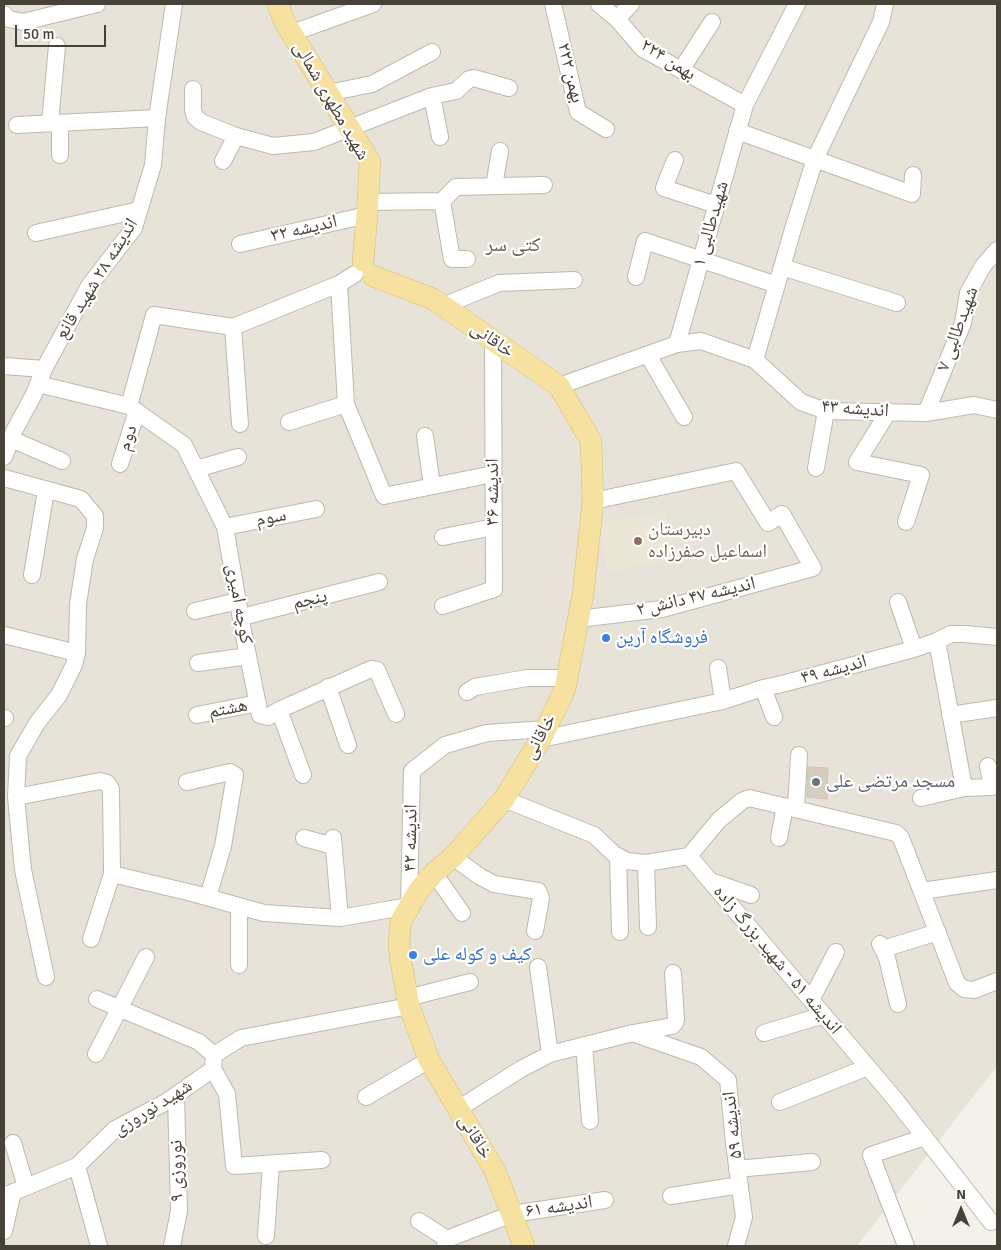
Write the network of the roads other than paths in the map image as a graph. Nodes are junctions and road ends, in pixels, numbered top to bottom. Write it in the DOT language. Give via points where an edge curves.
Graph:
graph roads {
  1 [pos="97,4"];
  2 [pos="174,4"];
  3 [pos="278,4"];
  4 [pos="373,4"];
  5 [pos="553,4"];
  6 [pos="599,4"];
  7 [pos="631,4"];
  8 [pos="797,4"];
  9 [pos="885,4"];
  10 [pos="4,14"];
  11 [pos="617,20"];
  12 [pos="712,22"];
  13 [pos="292,33"];
  14 [pos="57,46"];
  15 [pos="432,52"];
  16 [pos="681,70"];
  17 [pos="509,88"];
  18 [pos="194,89"];
  19 [pos="328,93"];
  20 [pos="432,96"];
  21 [pos="744,105"];
  22 [pos="157,118"];
  23 [pos="55,123"];
  24 [pos="16,125"];
  25 [pos="349,128"];
  26 [pos="606,129"];
  27 [pos="737,131"];
  28 [pos="236,136"];
  29 [pos="440,137"];
  30 [pos="500,151"];
  31 [pos="60,155"];
  32 [pos="815,159"];
  33 [pos="675,160"];
  34 [pos="223,161"];
  35 [pos="913,175"];
  36 [pos="544,185"];
  37 [pos="494,186"];
  38 [pos="442,201"];
  39 [pos="716,205"];
  40 [pos="368,208"];
  41 [pos="139,210"];
  42 [pos="36,232"];
  43 [pos="240,244"];
  44 [pos="997,250"];
  45 [pos="467,259"];
  46 [pos="701,260"];
  47 [pos="782,267"];
  48 [pos="364,271"];
  49 [pos="636,277"];
  50 [pos="574,280"];
  51 [pos="339,284"];
  52 [pos="777,285"];
  53 [pos="897,303"];
  54 [pos="443,306"];
  55 [pos="232,327"];
  56 [pos="493,341"];
  57 [pos="677,344"];
  58 [pos="648,355"];
  59 [pos="755,360"];
  60 [pos="4,366"];
  61 [pos="44,369"];
  62 [pos="38,384"];
  63 [pos="559,386"];
  64 [pos="346,404"];
  65 [pos="133,408"];
  66 [pos="997,410"];
  67 [pos="826,411"];
  68 [pos="889,411"];
  69 [pos="926,413"];
  70 [pos="684,418"];
  71 [pos="289,422"];
  72 [pos="240,424"];
  73 [pos="425,436"];
  74 [pos="11,438"];
  75 [pos="4,456"];
  76 [pos="238,457"];
  77 [pos="62,461"];
  78 [pos="120,464"];
  79 [pos="816,468"];
  80 [pos="196,469"];
  81 [pos="493,474"];
  82 [pos="4,478"];
  83 [pos="432,486"];
  84 [pos="46,490"];
  85 [pos="593,501"];
  86 [pos="316,509"];
  87 [pos="906,522"];
  88 [pos="225,526"];
  89 [pos="494,526"];
  90 [pos="443,538"];
  91 [pos="32,575"];
  92 [pos="379,582"];
  93 [pos="898,602"];
  94 [pos="443,606"];
  95 [pos="240,609"];
  96 [pos="195,611"];
  97 [pos="578,619"];
  98 [pos="4,635"];
  99 [pos="997,637"];
  100 [pos="937,641"];
  101 [pos="914,649"];
  102 [pos="77,653"];
  103 [pos="248,656"];
  104 [pos="198,663"];
  105 [pos="718,668"];
  106 [pos="568,678"];
  107 [pos="328,687"];
  108 [pos="763,688"];
  109 [pos="468,692"];
  110 [pos="723,701"];
  111 [pos="258,703"];
  112 [pos="997,708"];
  113 [pos="279,710"];
  114 [pos="396,714"];
  115 [pos="197,715"];
  116 [pos="950,715"];
  117 [pos="774,717"];
  118 [pos="544,734"];
  119 [pos="348,745"];
  120 [pos="799,755"];
  121 [pos="988,766"];
  122 [pos="412,771"];
  123 [pos="303,776"];
  124 [pos="187,782"];
  125 [pos="964,788"];
  126 [pos="16,797"];
  127 [pos="504,798"];
  128 [pos="921,798"];
  129 [pos="791,807"];
  130 [pos="304,838"];
  131 [pos="779,838"];
  132 [pos="689,856"];
  133 [pos="453,857"];
  134 [pos="618,857"];
  135 [pos="646,864"];
  136 [pos="434,873"];
  137 [pos="112,874"];
  138 [pos="997,880"];
  139 [pos="710,882"];
  140 [pos="922,891"];
  141 [pos="751,896"];
  142 [pos="208,897"];
  143 [pos="239,906"];
  144 [pos="409,906"];
  145 [pos="462,913"];
  146 [pos="340,918"];
  147 [pos="648,927"];
  148 [pos="535,931"];
  149 [pos="620,932"];
  150 [pos="938,932"];
  151 [pos="91,939"];
  152 [pos="836,952"];
  153 [pos="146,957"];
  154 [pos="239,965"];
  155 [pos="538,967"];
  156 [pos="673,972"];
  157 [pos="46,977"];
  158 [pos="997,981"];
  159 [pos="470,982"];
  160 [pos="97,999"];
  161 [pos="811,1000"];
  162 [pos="408,1002"];
  163 [pos="898,1004"];
  164 [pos="120,1009"];
  165 [pos="824,1015"];
  166 [pos="633,1033"];
  167 [pos="764,1033"];
  168 [pos="584,1045"];
  169 [pos="96,1054"];
  170 [pos="550,1054"];
  171 [pos="429,1060"];
  172 [pos="214,1062"];
  173 [pos="868,1067"];
  174 [pos="176,1096"];
  175 [pos="366,1097"];
  176 [pos="780,1102"];
  177 [pos="458,1109"];
  178 [pos="590,1122"];
  179 [pos="924,1137"];
  180 [pos="13,1143"];
  181 [pos="322,1160"];
  182 [pos="812,1162"];
  183 [pos="271,1164"];
  184 [pos="77,1166"];
  185 [pos="738,1177"];
  186 [pos="14,1192"];
  187 [pos="671,1196"];
  188 [pos="605,1200"];
  189 [pos="512,1214"];
  190 [pos="419,1221"];
  191 [pos="991,1222"];
  192 [pos="4,1231"];
  193 [pos="266,1236"];
  194 [pos="446,1242"];
  195 [pos="99,1246"];
  196 [pos="172,1246"];
  197 [pos="524,1246"];
  198 [pos="736,1246"];
  199 [pos="906,1246"];
  1 -- 10 [label="street" via="23,22 9,19"];
  2 -- 22 [label="street, اندیشه ۲۸ شهید قانع"];
  3 -- 13 [label="main road, شهید مطهری شمالی"];
  4 -- 13 [label="street"];
  5 -- 26 [label="street, ۲۲بهمن ۲" via="578,112"];
  6 -- 11 [label="street, ۲۲بهمن ۴"];
  7 -- 11 [label="street"];
  8 -- 21 [label="street, شهیدطالبی ۱"];
  9 -- 32 [label="street" via="881,22"];
  11 -- 16 [label="street, ۲۲بهمن ۴" via="643,49"];
  12 -- 16 [label="street"];
  13 -- 19 [label="main road, شهید مطهری شمالی"];
  14 -- 23 [label="street"];
  15 -- 19 [label="street" via="372,84"];
  16 -- 21 [label="street, ۲۲بهمن ۴"];
  17 -- 20 [label="street" via="474,78 465,81 456,91"];
  18 -- 28 [label="street" via="195,117"];
  19 -- 25 [label="main road, شهید مطهری شمالی"];
  20 -- 25 [label="street"];
  20 -- 29 [label="street"];
  21 -- 27 [label="street, شهیدطالبی ۱"];
  22 -- 23 [label="street"];
  22 -- 41 [label="street, اندیشه ۲۸ شهید قانع" via="153,165"];
  23 -- 24 [label="street"];
  23 -- 31 [label="street"];
  25 -- 28 [label="street" via="314,142 273,146"];
  25 -- 40 [label="main road, شهید مطهری شمالی" via="370,162"];
  27 -- 32 [label="street"];
  27 -- 39 [label="street, شهیدطالبی ۱"];
  28 -- 34 [label="street"];
  30 -- 37 [label="street"];
  32 -- 35 [label="street" via="912,194"];
  32 -- 47 [label="street"];
  33 -- 39 [label="street" via="664,188"];
  36 -- 37 [label="street"];
  37 -- 38 [label="street" via="456,187"];
  38 -- 40 [label="street, اندیشه ۳۲"];
  38 -- 45 [label="street" via="452,259"];
  39 -- 46 [label="street, شهیدطالبی ۱"];
  40 -- 43 [label="street, اندیشه ۳۲"];
  40 -- 48 [label="main road, شهید مطهری شمالی"];
  41 -- 42 [label="street"];
  41 -- 61 [label="street, اندیشه ۲۸ شهید قانع" via="134,228 89,286"];
  44 -- 69 [label="street, شهیدطالبی ۷" via="983,266 968,293 963,323"];
  46 -- 49 [label="street" via="645,241"];
  46 -- 52 [label="street"];
  46 -- 57 [label="street, شهیدطالبی ۱"];
  47 -- 52 [label="street"];
  47 -- 53 [label="street"];
  48 -- 51 [label="street"];
  48 -- 54 [label="main road, خاقانی"];
  50 -- 54 [label="street" via="499,283"];
  51 -- 55 [label="street"];
  51 -- 64 [label="street"];
  52 -- 59 [label="street"];
  54 -- 56 [label="main road, خاقانی"];
  55 -- 65 [label="street, دوم" via="154,315"];
  55 -- 72 [label="street"];
  56 -- 63 [label="main road, خاقانی"];
  56 -- 81 [label="street, اندیشه ۳۶"];
  57 -- 58 [label="street, اندیشه ۴۳"];
  57 -- 59 [label="street, اندیشه ۴۳" via="701,341"];
  58 -- 63 [label="street, اندیشه ۴۳"];
  58 -- 70 [label="street"];
  59 -- 67 [label="street, اندیشه ۴۳" via="801,402"];
  60 -- 61 [label="street"];
  61 -- 62 [label="street, اندیشه ۲۸ شهید قانع"];
  62 -- 65 [label="street"];
  62 -- 74 [label="street, اندیشه ۲۸ شهید قانع"];
  63 -- 85 [label="main road, خاقانی" via="591,441"];
  64 -- 71 [label="street"];
  64 -- 83 [label="street" via="384,496"];
  65 -- 78 [label="street, دوم"];
  65 -- 80 [label="street, کوچه امیری" via="184,445"];
  66 -- 69 [label="street, اندیشه ۴۳" via="974,405"];
  67 -- 68 [label="street, اندیشه ۴۳"];
  67 -- 79 [label="street"];
  68 -- 69 [label="street, اندیشه ۴۳"];
  68 -- 87 [label="street" via="856,462 921,475"];
  73 -- 83 [label="street"];
  74 -- 75 [label="street, اندیشه ۲۸ شهید قانع"];
  74 -- 77 [label="street"];
  76 -- 80 [label="street"];
  80 -- 88 [label="street, کوچه امیری"];
  81 -- 83 [label="street"];
  81 -- 89 [label="street, اندیشه ۳۶"];
  82 -- 84 [label="street"];
  84 -- 91 [label="street"];
  84 -- 102 [label="street" via="81,499 95,516 78,604"];
  85 -- 97 [label="main road, خاقانی"];
  85 -- 97 [label="street, اندیشه ۴۷ دانش ۲" via="736,471 768,523 782,514 813,568 662,609"];
  86 -- 88 [label="street, سوم"];
  88 -- 95 [label="street, کوچه امیری"];
  89 -- 90 [label="street"];
  89 -- 94 [label="street, اندیشه ۳۶" via="494,589"];
  92 -- 95 [label="street, پنجم"];
  93 -- 101 [label="street"];
  95 -- 96 [label="street, پنجم"];
  95 -- 103 [label="street, کوچه امیری"];
  97 -- 106 [label="main road, خاقانی"];
  98 -- 102 [label="street"];
  99 -- 100 [label="street, اندیشه ۴۹" via="951,634"];
  100 -- 101 [label="street, اندیشه ۴۹"];
  100 -- 116 [label="street"];
  101 -- 108 [label="street, اندیشه ۴۹"];
  102 -- 126 [label="street" via="59,695 37,723 18,756"];
  103 -- 104 [label="street"];
  103 -- 111 [label="street, کوچه امیری"];
  105 -- 110 [label="street"];
  106 -- 109 [label="street" via="528,678 475,687"];
  106 -- 118 [label="main road, خاقانی"];
  107 -- 113 [label="street"];
  107 -- 114 [label="street" via="374,669"];
  107 -- 119 [label="street"];
  108 -- 110 [label="street, اندیشه ۴۹"];
  108 -- 117 [label="street"];
  110 -- 118 [label="street, اندیشه ۴۹"];
  111 -- 113 [label="street" via="264,717"];
  111 -- 115 [label="street, هشتم"];
  112 -- 116 [label="street"];
  113 -- 123 [label="street"];
  116 -- 125 [label="street"];
  118 -- 122 [label="street, اندیشه ۴۹" via="487,733 445,745"];
  118 -- 127 [label="main road, خاقانی"];
  120 -- 129 [label="street"];
  121 -- 125 [label="street" via="992,787"];
  122 -- 144 [label="street, اندیشه ۴۲"];
  124 -- 142 [label="street" via="230,772 236,775"];
  125 -- 128 [label="street"];
  126 -- 137 [label="street" via="107,782 111,789"];
  126 -- 157 [label="street" via="23,870"];
  127 -- 133 [label="main road, خاقانی"];
  127 -- 134 [label="street" via="594,835"];
  129 -- 131 [label="street"];
  129 -- 132 [label="street" via="749,798 742,800 719,820"];
  129 -- 140 [label="street" via="896,832"];
  130 -- 146 [label="street" via="333,842"];
  132 -- 135 [label="street"];
  132 -- 139 [label="street, اندیشه ۵۱ - شهید بزرگ زاده"];
  133 -- 136 [label="main road, خاقانی"];
  133 -- 148 [label="street" via="494,884 538,891 542,898"];
  134 -- 135 [label="street" via="626,862"];
  134 -- 149 [label="street"];
  135 -- 147 [label="street"];
  136 -- 144 [label="main road, خاقانی"];
  136 -- 145 [label="street"];
  137 -- 142 [label="street"];
  137 -- 151 [label="street"];
  138 -- 140 [label="street"];
  139 -- 141 [label="street"];
  139 -- 161 [label="street, اندیشه ۵۱ - شهید بزرگ زاده"];
  140 -- 150 [label="street"];
  142 -- 143 [label="street"];
  143 -- 146 [label="street" via="264,913"];
  143 -- 154 [label="street"];
  144 -- 146 [label="street"];
  144 -- 162 [label="main road, خاقانی" via="401,920 399,942"];
  150 -- 158 [label="street" via="957,983 964,989 974,990"];
  150 -- 163 [label="street" via="881,947 887,958"];
  152 -- 161 [label="street"];
  153 -- 164 [label="street"];
  155 -- 170 [label="street"];
  156 -- 166 [label="street" via="675,1023"];
  159 -- 162 [label="street, شهید نوروزی"];
  160 -- 164 [label="street"];
  161 -- 165 [label="street, اندیشه ۵۱ - شهید بزرگ زاده"];
  162 -- 171 [label="main road, خاقانی"];
  162 -- 172 [label="street, شهید نوروزی" via="241,1038"];
  164 -- 169 [label="street"];
  164 -- 172 [label="street" via="200,1042"];
  165 -- 167 [label="street"];
  165 -- 173 [label="street, اندیشه ۵۱ - شهید بزرگ زاده"];
  166 -- 168 [label="street"];
  166 -- 185 [label="street, اندیشه ۵۹" via="701,1057 728,1080"];
  168 -- 170 [label="street"];
  168 -- 178 [label="street"];
  170 -- 177 [label="street"];
  171 -- 175 [label="street"];
  171 -- 177 [label="main road, خاقانی"];
  172 -- 174 [label="street, شهید نوروزی"];
  172 -- 183 [label="street" via="228,1094 234,1166"];
  173 -- 176 [label="street"];
  173 -- 179 [label="street, اندیشه ۵۱ - شهید بزرگ زاده"];
  174 -- 184 [label="street, شهید نوروزی" via="115,1129"];
  174 -- 196 [label="street, نوروزی ۹" via="179,1211"];
  177 -- 189 [label="main road, خاقانی" via="495,1171"];
  179 -- 191 [label="street, اندیشه ۵۱ - شهید بزرگ زاده"];
  179 -- 199 [label="street" via="871,1155"];
  180 -- 186 [label="street"];
  181 -- 183 [label="street"];
  182 -- 185 [label="street"];
  183 -- 193 [label="street"];
  184 -- 186 [label="street, شهید نوروزی"];
  184 -- 195 [label="street"];
  185 -- 187 [label="street"];
  185 -- 198 [label="street, اندیشه ۵۹" via="744,1217"];
  186 -- 192 [label="street"];
  188 -- 189 [label="street, اندیشه ۶۱"];
  189 -- 194 [label="street, اندیشه ۶۱"];
  189 -- 197 [label="main road, خاقانی"];
  190 -- 194 [label="street"];
}
